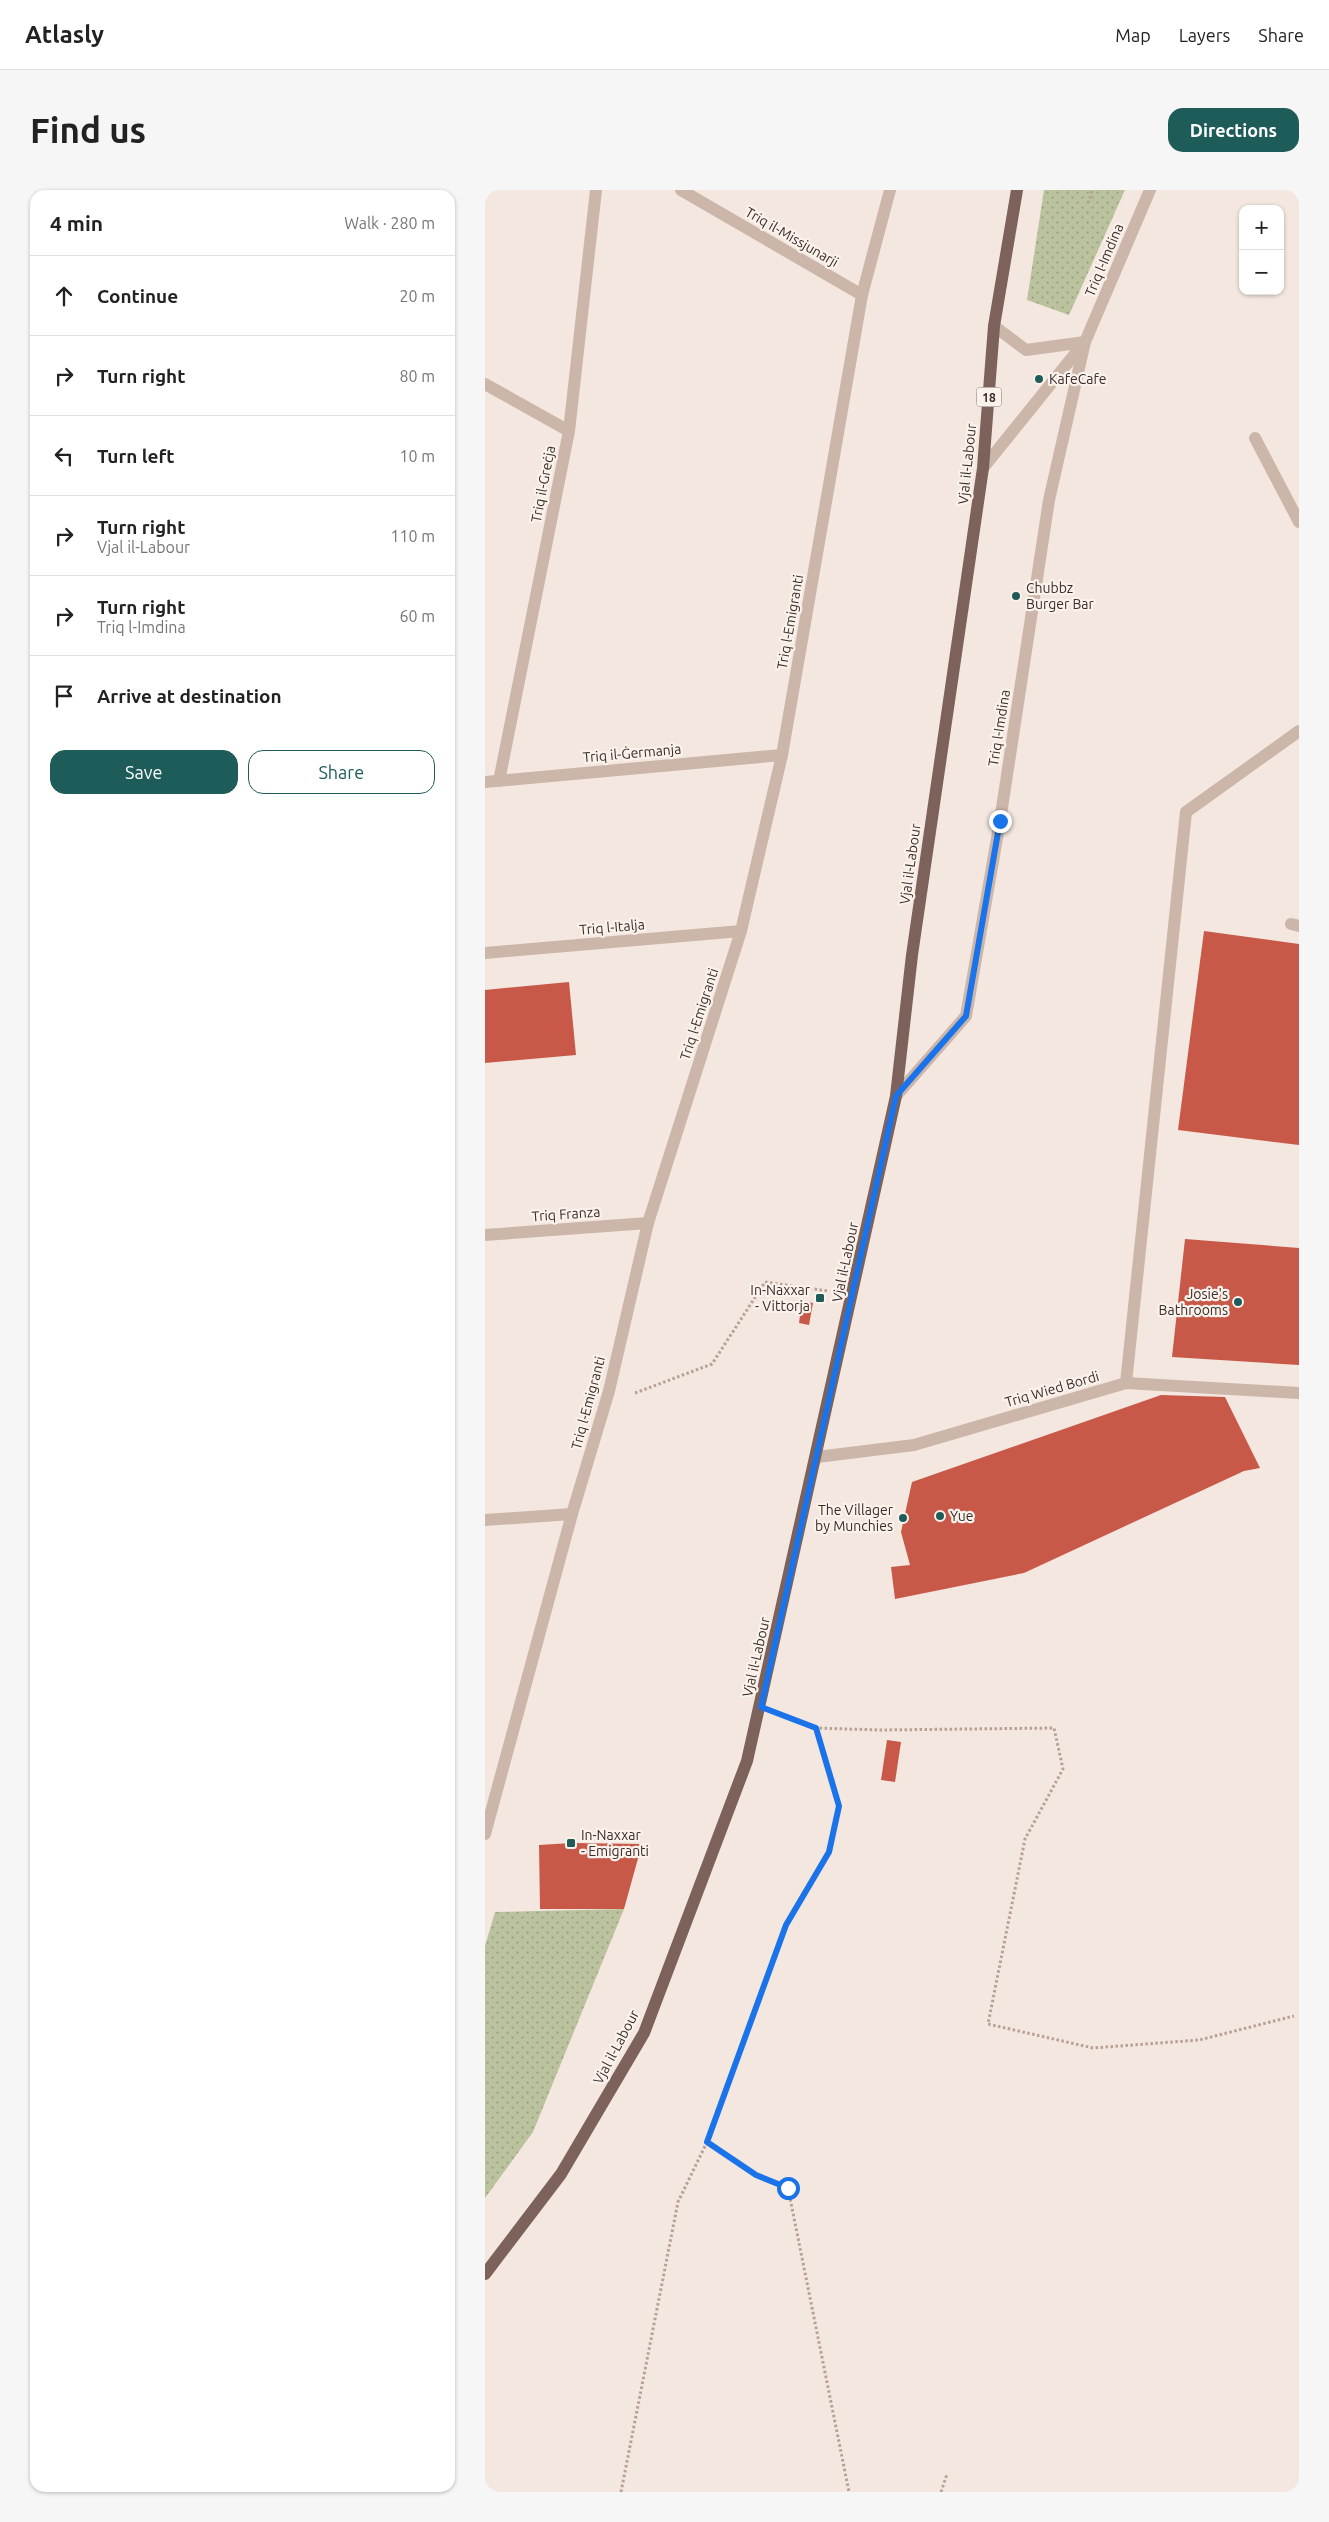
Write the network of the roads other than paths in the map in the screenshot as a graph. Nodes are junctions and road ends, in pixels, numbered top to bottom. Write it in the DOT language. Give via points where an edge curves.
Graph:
graph roads {
  1 [pos="596,190"];
  2 [pos="681,190"];
  3 [pos="890,190"];
  4 [pos="1017,190"];
  5 [pos="1150,190"];
  6 [pos="862,295"];
  7 [pos="994,326"];
  8 [pos="1085,342"];
  9 [pos="485,384"];
  10 [pos="569,431"];
  11 [pos="1255,438"];
  12 [pos="983,468"];
  13 [pos="1299,522"];
  14 [pos="1299,730"];
  15 [pos="782,755"];
  16 [pos="499,781"];
  17 [pos="485,782"];
  18 [pos="741,931"];
  19 [pos="485,953"];
  20 [pos="896,1096"];
  21 [pos="649,1222"];
  22 [pos="485,1235"];
  23 [pos="1126,1383"];
  24 [pos="1299,1393"];
  25 [pos="817,1457"];
  26 [pos="572,1514"];
  27 [pos="485,1520"];
  28 [pos="485,1834"];
  29 [pos="485,2274"];
  1 -- 10 [label="street, Triq il-Greċja"];
  2 -- 6 [label="street, Triq il-Missjunarji"];
  3 -- 6 [label="street, Triq l-Emigranti"];
  4 -- 7 [label="main road, Vjal il-Labour / 18"];
  5 -- 8 [label="street, Triq l-Imdina"];
  6 -- 15 [label="street, Triq l-Emigranti"];
  7 -- 8 [label="street" via="1026,350"];
  7 -- 12 [label="main road, Vjal il-Labour / 18"];
  8 -- 12 [label="street, Triq l-Imdina"];
  8 -- 20 [label="street, Triq l-Imdina" via="1049,500 1000,821 966,1016"];
  9 -- 10 [label="street"];
  10 -- 16 [label="street, Triq il-Greċja"];
  11 -- 13 [label="street"];
  12 -- 20 [label="main road, Vjal il-Labour / 18" via="912,955"];
  14 -- 23 [label="street" via="1185,812"];
  15 -- 16 [label="street, Triq il-Ġermanja"];
  15 -- 18 [label="street, Triq l-Emigranti"];
  16 -- 17 [label="street, Triq il-Ġermanja"];
  18 -- 19 [label="street, Triq l-Italja"];
  18 -- 21 [label="street, Triq l-Emigranti"];
  20 -- 25 [label="main road, Vjal il-Labour / 18"];
  21 -- 22 [label="street, Triq Franza"];
  21 -- 26 [label="street, Triq l-Emigranti" via="609,1390"];
  23 -- 24 [label="street, Triq Wied Bordi"];
  23 -- 25 [label="street, Triq Wied Bordi" via="914,1445"];
  25 -- 29 [label="main road, Vjal il-Labour / 18" via="747,1761 643,2033 561,2174"];
  26 -- 27 [label="street"];
  26 -- 28 [label="street, Triq l-Emigranti"];
}
